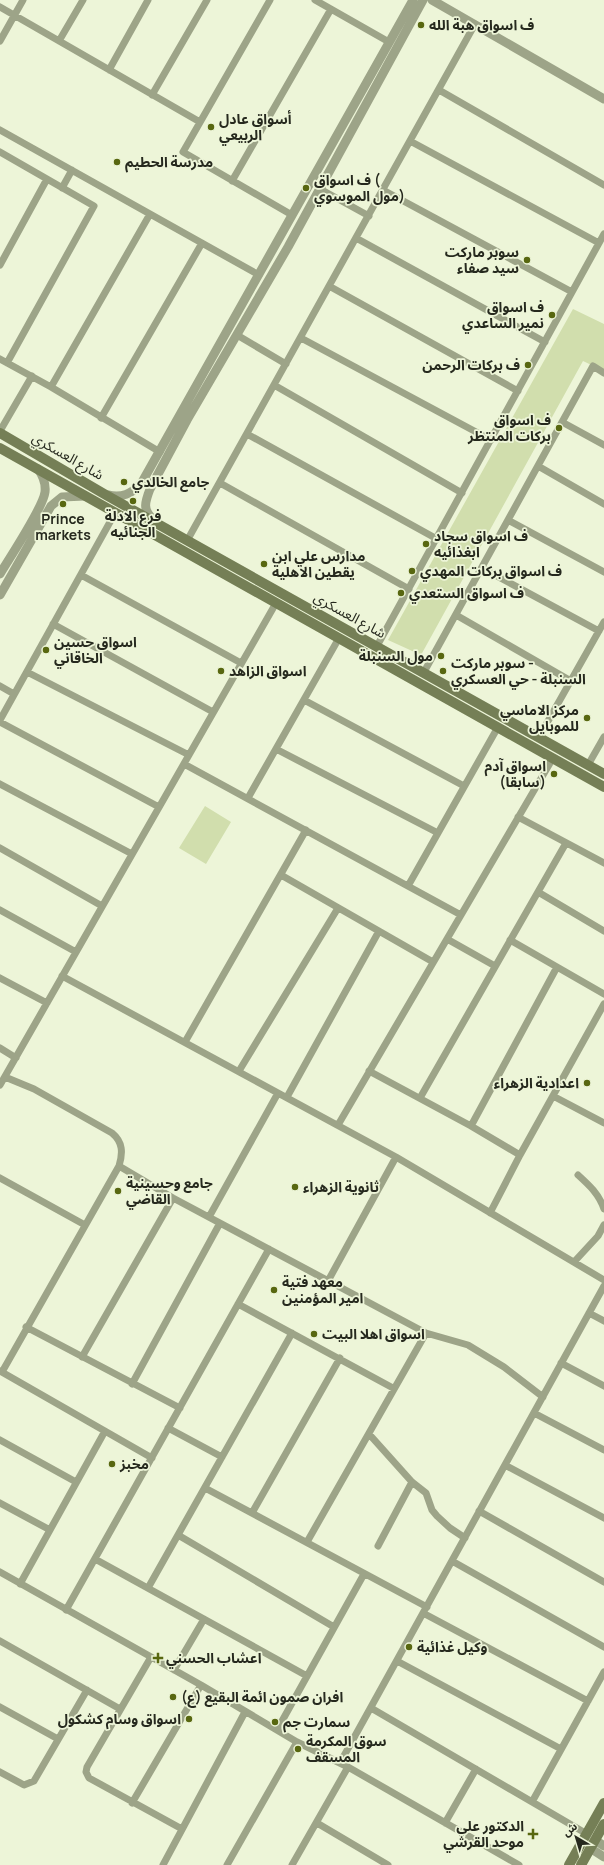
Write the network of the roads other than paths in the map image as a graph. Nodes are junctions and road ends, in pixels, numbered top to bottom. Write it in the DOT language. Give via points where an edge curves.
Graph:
graph roads {
  1 [pos="23,0"];
  2 [pos="83,0"];
  3 [pos="148,0"];
  4 [pos="207,0"];
  5 [pos="270,0"];
  6 [pos="315,0"];
  7 [pos="413,0"];
  8 [pos="423,0"];
  9 [pos="432,0"];
  10 [pos="0,7"];
  11 [pos="331,9"];
  12 [pos="14,15"];
  13 [pos="475,24"];
  14 [pos="0,41"];
  15 [pos="59,41"];
  16 [pos="389,42"];
  17 [pos="109,70"];
  18 [pos="439,90"];
  19 [pos="152,95"];
  20 [pos="604,99"];
  21 [pos="200,122"];
  22 [pos="0,130"];
  23 [pos="410,141"];
  24 [pos="331,146"];
  25 [pos="340,151"];
  26 [pos="0,152"];
  27 [pos="322,162"];
  28 [pos="331,167"];
  29 [pos="72,170"];
  30 [pos="46,179"];
  31 [pos="232,181"];
  32 [pos="604,185"];
  33 [pos="62,188"];
  34 [pos="320,189"];
  35 [pos="383,190"];
  36 [pos="150,214"];
  37 [pos="292,215"];
  38 [pos="369,216"];
  39 [pos="604,234"];
  40 [pos="356,238"];
  41 [pos="202,243"];
  42 [pos="599,243"];
  43 [pos="0,265"];
  44 [pos="259,275"];
  45 [pos="329,286"];
  46 [pos="572,292"];
  47 [pos="237,335"];
  48 [pos="301,338"];
  49 [pos="545,342"];
  50 [pos="0,359"];
  51 [pos="7,363"];
  52 [pos="286,364"];
  53 [pos="604,373"];
  54 [pos="32,376"];
  55 [pos="274,385"];
  56 [pos="51,386"];
  57 [pos="518,391"];
  58 [pos="101,418"];
  59 [pos="562,422"];
  60 [pos="0,432"];
  61 [pos="247,434"];
  62 [pos="491,440"];
  63 [pos="604,445"];
  64 [pos="0,448"];
  65 [pos="160,452"];
  66 [pos="538,466"];
  67 [pos="38,469"];
  68 [pos="220,483"];
  69 [pos="141,484"];
  70 [pos="150,489"];
  71 [pos="462,493"];
  72 [pos="106,495"];
  73 [pos="85,496"];
  74 [pos="604,504"];
  75 [pos="115,512"];
  76 [pos="508,520"];
  77 [pos="155,521"];
  78 [pos="437,539"];
  79 [pos="188,540"];
  80 [pos="228,562"];
  81 [pos="482,568"];
  82 [pos="221,572"];
  83 [pos="604,572"];
  84 [pos="0,574"];
  85 [pos="81,574"];
  86 [pos="248,574"];
  87 [pos="241,583"];
  88 [pos="409,589"];
  89 [pos="0,595"];
  90 [pos="276,602"];
  91 [pos="456,615"];
  92 [pos="604,622"];
  93 [pos="53,624"];
  94 [pos="599,631"];
  95 [pos="339,638"];
  96 [pos="377,646"];
  97 [pos="241,663"];
  98 [pos="26,672"];
  99 [pos="424,672"];
  100 [pos="571,681"];
  101 [pos="0,686"];
  102 [pos="14,694"];
  103 [pos="304,700"];
  104 [pos="213,712"];
  105 [pos="0,721"];
  106 [pos="498,727"];
  107 [pos="539,737"];
  108 [pos="604,737"];
  109 [pos="276,748"];
  110 [pos="188,755"];
  111 [pos="553,758"];
  112 [pos="184,764"];
  113 [pos="588,765"];
  114 [pos="604,774"];
  115 [pos="0,784"];
  116 [pos="464,786"];
  117 [pos="604,787"];
  118 [pos="248,798"];
  119 [pos="159,808"];
  120 [pos="518,817"];
  121 [pos="306,830"];
  122 [pos="438,833"];
  123 [pos="566,843"];
  124 [pos="0,848"];
  125 [pos="132,854"];
  126 [pos="604,863"];
  127 [pos="281,875"];
  128 [pos="408,886"];
  129 [pos="538,892"];
  130 [pos="102,906"];
  131 [pos="338,908"];
  132 [pos="0,910"];
  133 [pos="461,915"];
  134 [pos="379,931"];
  135 [pos="604,931"];
  136 [pos="447,939"];
  137 [pos="510,940"];
  138 [pos="76,952"];
  139 [pos="433,962"];
  140 [pos="495,966"];
  141 [pos="557,967"];
  142 [pos="62,976"];
  143 [pos="0,978"];
  144 [pos="604,994"];
  145 [pos="47,1003"];
  146 [pos="604,1004"];
  147 [pos="185,1042"];
  148 [pos="0,1048"];
  149 [pos="16,1058"];
  150 [pos="239,1072"];
  151 [pos="369,1072"];
  152 [pos="5,1077"];
  153 [pos="0,1085"];
  154 [pos="278,1093"];
  155 [pos="553,1096"];
  156 [pos="286,1097"];
  157 [pos="420,1098"];
  158 [pos="604,1123"];
  159 [pos="338,1125"];
  160 [pos="471,1126"];
  161 [pos="520,1155"];
  162 [pos="396,1157"];
  163 [pos="119,1166"];
  164 [pos="578,1176"];
  165 [pos="0,1178"];
  166 [pos="173,1198"];
  167 [pos="604,1209"];
  168 [pos="490,1213"];
  169 [pos="209,1217"];
  170 [pos="220,1223"];
  171 [pos="85,1225"];
  172 [pos="604,1226"];
  173 [pos="269,1249"];
  174 [pos="574,1262"];
  175 [pos="604,1280"];
  176 [pos="328,1281"];
  177 [pos="604,1286"];
  178 [pos="238,1304"];
  179 [pos="589,1313"];
  180 [pos="604,1321"];
  181 [pos="26,1327"];
  182 [pos="292,1333"];
  183 [pos="426,1333"];
  184 [pos="82,1357"];
  185 [pos="340,1358"];
  186 [pos="561,1363"];
  187 [pos="1,1371"];
  188 [pos="132,1384"];
  189 [pos="604,1386"];
  190 [pos="393,1388"];
  191 [pos="543,1397"];
  192 [pos="180,1408"];
  193 [pos="534,1413"];
  194 [pos="168,1428"];
  195 [pos="105,1431"];
  196 [pos="369,1434"];
  197 [pos="0,1440"];
  198 [pos="604,1450"];
  199 [pos="222,1457"];
  200 [pos="152,1458"];
  201 [pos="505,1465"];
  202 [pos="76,1482"];
  203 [pos="412,1482"];
  204 [pos="205,1488"];
  205 [pos="0,1503"];
  206 [pos="479,1512"];
  207 [pos="252,1513"];
  208 [pos="604,1518"];
  209 [pos="50,1530"];
  210 [pos="178,1536"];
  211 [pos="465,1538"];
  212 [pos="307,1542"];
  213 [pos="378,1546"];
  214 [pos="95,1559"];
  215 [pos="452,1561"];
  216 [pos="0,1572"];
  217 [pos="364,1574"];
  218 [pos="604,1582"];
  219 [pos="20,1584"];
  220 [pos="148,1588"];
  221 [pos="66,1610"];
  222 [pos="425,1610"];
  223 [pos="204,1619"];
  224 [pos="334,1627"];
  225 [pos="0,1641"];
  226 [pos="604,1647"];
  227 [pos="151,1657"];
  228 [pos="397,1661"];
  229 [pos="174,1670"];
  230 [pos="604,1672"];
  231 [pos="307,1676"];
  232 [pos="201,1685"];
  233 [pos="87,1690"];
  234 [pos="588,1701"];
  235 [pos="0,1707"];
  236 [pos="371,1708"];
  237 [pos="120,1709"];
  238 [pos="245,1712"];
  239 [pos="277,1730"];
  240 [pos="58,1739"];
  241 [pos="297,1742"];
  242 [pos="561,1749"];
  243 [pos="340,1764"];
  244 [pos="348,1767"];
  245 [pos="476,1769"];
  246 [pos="0,1772"];
  247 [pos="532,1802"];
  248 [pos="132,1803"];
  249 [pos="604,1803"];
  250 [pos="317,1823"];
  251 [pos="444,1823"];
  252 [pos="604,1824"];
  253 [pos="182,1829"];
  254 [pos="590,1841"];
  255 [pos="604,1846"];
  256 [pos="604,1857"];
  257 [pos="516,1864"];
  258 [pos="163,1865"];
  259 [pos="226,1865"];
  260 [pos="292,1865"];
  261 [pos="388,1865"];
  262 [pos="569,1865"];
  263 [pos="581,1865"];
  1 -- 12 [label="street"];
  2 -- 15 [label="street"];
  3 -- 17 [label="street"];
  4 -- 19 [label="street"];
  5 -- 21 [label="street"];
  6 -- 11 [label="street"];
  7 -- 16 [label="street"];
  8 -- 25 [label="street"];
  9 -- 13 [label="street"];
  10 -- 12 [label="street"];
  11 -- 16 [label="street"];
  11 -- 31 [label="street"];
  12 -- 14 [label="street"];
  12 -- 15 [label="street"];
  13 -- 18 [label="street"];
  13 -- 20 [label="street"];
  15 -- 17 [label="street"];
  16 -- 24 [label="street"];
  17 -- 19 [label="street"];
  18 -- 23 [label="street"];
  18 -- 32 [label="street"];
  19 -- 21 [label="street"];
  21 -- 31 [label="street" via="183,152"];
  22 -- 29 [label="street"];
  23 -- 35 [label="street"];
  23 -- 42 [label="street"];
  24 -- 25 [label="street" via="335,151"];
  24 -- 27 [label="street"];
  25 -- 28 [label="street"];
  26 -- 30 [label="street"];
  27 -- 28 [label="street" via="329,163"];
  27 -- 37 [label="street"];
  28 -- 34 [label="street"];
  29 -- 33 [label="street"];
  29 -- 36 [label="street"];
  30 -- 33 [label="street"];
  30 -- 43 [label="street"];
  31 -- 37 [label="street"];
  33 -- 51 [label="street" via="94,206"];
  34 -- 38 [label="street"];
  34 -- 47 [label="street"];
  35 -- 38 [label="street"];
  35 -- 46 [label="street"];
  36 -- 41 [label="street"];
  36 -- 56 [label="street"];
  37 -- 44 [label="street"];
  38 -- 40 [label="street"];
  39 -- 42 [label="street"];
  40 -- 45 [label="street"];
  40 -- 49 [label="street"];
  41 -- 44 [label="street"];
  41 -- 58 [label="street"];
  42 -- 46 [label="street"];
  44 -- 65 [label="street"];
  45 -- 48 [label="street"];
  45 -- 57 [label="street"];
  46 -- 49 [label="street"];
  47 -- 52 [label="street"];
  47 -- 70 [label="street"];
  48 -- 52 [label="street"];
  48 -- 62 [label="street"];
  49 -- 57 [label="street"];
  50 -- 51 [label="street"];
  51 -- 54 [label="street"];
  52 -- 55 [label="street"];
  53 -- 59 [label="street" via="593,366"];
  54 -- 56 [label="street"];
  54 -- 60 [label="street"];
  55 -- 61 [label="street"];
  55 -- 71 [label="street"];
  56 -- 58 [label="street"];
  57 -- 62 [label="street"];
  58 -- 65 [label="street"];
  59 -- 63 [label="street"];
  59 -- 66 [label="street"];
  60 -- 72 [label="main road, شارع العسكري"];
  61 -- 68 [label="street"];
  61 -- 78 [label="street"];
  62 -- 71 [label="street"];
  64 -- 67 [label="main road, شارع العسكري"];
  65 -- 69 [label="street"];
  66 -- 74 [label="street"];
  66 -- 76 [label="street"];
  67 -- 73 [label="main road, شارع العسكري"];
  67 -- 84 [label="street" via="45,485 43,501"];
  68 -- 79 [label="street"];
  68 -- 88 [label="street"];
  69 -- 70 [label="street" via="146,490"];
  69 -- 72 [label="street" via="126,495"];
  70 -- 77 [label="street" via="145,500 145,508"];
  71 -- 78 [label="street"];
  72 -- 77 [label="main road, شارع العسكري"];
  73 -- 75 [label="main road, شارع العسكري"];
  73 -- 89 [label="street" via="62,497 51,506"];
  75 -- 82 [label="main road, شارع العسكري"];
  75 -- 85 [label="street"];
  76 -- 81 [label="street"];
  76 -- 83 [label="street"];
  77 -- 79 [label="main road, شارع العسكري"];
  78 -- 88 [label="street"];
  79 -- 80 [label="main road, شارع العسكري"];
  80 -- 82 [label="main road" via="229,568"];
  80 -- 86 [label="main road, شارع العسكري"];
  81 -- 91 [label="street"];
  81 -- 94 [label="street"];
  82 -- 87 [label="main road, شارع العسكري"];
  85 -- 93 [label="street"];
  85 -- 97 [label="street"];
  86 -- 87 [label="main road" via="243,575"];
  86 -- 96 [label="main road, شارع العسكري"];
  87 -- 90 [label="main road, شارع العسكري"];
  88 -- 96 [label="street"];
  90 -- 95 [label="main road, شارع العسكري"];
  90 -- 97 [label="street"];
  91 -- 99 [label="street"];
  91 -- 100 [label="street"];
  92 -- 94 [label="street"];
  93 -- 98 [label="street"];
  93 -- 104 [label="street"];
  94 -- 100 [label="street"];
  95 -- 103 [label="street"];
  95 -- 106 [label="main road, شارع العسكري"];
  96 -- 99 [label="main road, شارع العسكري"];
  97 -- 104 [label="street"];
  98 -- 102 [label="street"];
  98 -- 110 [label="street"];
  99 -- 107 [label="main road, شارع العسكري"];
  100 -- 107 [label="street"];
  101 -- 102 [label="street"];
  102 -- 105 [label="street"];
  103 -- 109 [label="street"];
  103 -- 116 [label="street"];
  104 -- 110 [label="street"];
  105 -- 119 [label="street"];
  106 -- 111 [label="main road, شارع العسكري"];
  106 -- 116 [label="street"];
  107 -- 113 [label="main road, شارع العسكري"];
  108 -- 113 [label="street"];
  109 -- 118 [label="street"];
  109 -- 122 [label="street"];
  110 -- 112 [label="street"];
  111 -- 117 [label="main road, شارع العسكري"];
  111 -- 120 [label="street"];
  112 -- 118 [label="street"];
  112 -- 119 [label="street"];
  113 -- 114 [label="main road, شارع العسكري"];
  115 -- 125 [label="street"];
  116 -- 122 [label="street"];
  118 -- 121 [label="street"];
  119 -- 125 [label="street"];
  120 -- 123 [label="street"];
  120 -- 133 [label="street"];
  121 -- 127 [label="street"];
  121 -- 128 [label="street"];
  122 -- 128 [label="street"];
  123 -- 126 [label="street"];
  123 -- 129 [label="street"];
  124 -- 130 [label="street"];
  125 -- 130 [label="street"];
  127 -- 131 [label="street"];
  127 -- 147 [label="street"];
  128 -- 133 [label="street"];
  129 -- 135 [label="street"];
  129 -- 137 [label="street"];
  130 -- 138 [label="street"];
  131 -- 134 [label="street"];
  131 -- 150 [label="street"];
  132 -- 138 [label="street"];
  133 -- 136 [label="street"];
  134 -- 139 [label="street"];
  134 -- 156 [label="street"];
  136 -- 139 [label="street"];
  136 -- 140 [label="street"];
  137 -- 140 [label="street"];
  137 -- 141 [label="street"];
  138 -- 142 [label="street"];
  139 -- 151 [label="street"];
  140 -- 157 [label="street"];
  141 -- 144 [label="street"];
  141 -- 160 [label="street"];
  142 -- 145 [label="street"];
  142 -- 147 [label="street"];
  143 -- 145 [label="street"];
  145 -- 149 [label="street"];
  146 -- 155 [label="street"];
  147 -- 150 [label="street"];
  148 -- 149 [label="street"];
  149 -- 152 [label="street"];
  150 -- 154 [label="street"];
  151 -- 157 [label="street"];
  151 -- 159 [label="street"];
  152 -- 153 [label="street"];
  152 -- 163 [label="street" via="34,1089 112,1133 118,1138 121,1148"];
  154 -- 156 [label="street"];
  154 -- 169 [label="street"];
  155 -- 158 [label="street"];
  155 -- 161 [label="street"];
  156 -- 159 [label="street"];
  157 -- 160 [label="street"];
  159 -- 162 [label="street"];
  160 -- 161 [label="street"];
  161 -- 168 [label="street"];
  162 -- 168 [label="street"];
  162 -- 176 [label="street"];
  163 -- 166 [label="street"];
  163 -- 171 [label="street"];
  164 -- 167 [label="street" via="592,1188"];
  165 -- 171 [label="street"];
  166 -- 169 [label="street"];
  166 -- 184 [label="street"];
  168 -- 174 [label="street"];
  169 -- 170 [label="street"];
  170 -- 173 [label="street"];
  170 -- 188 [label="street"];
  171 -- 181 [label="street"];
  172 -- 174 [label="street"];
  173 -- 176 [label="street"];
  173 -- 178 [label="street"];
  174 -- 175 [label="street"];
  176 -- 183 [label="street"];
  177 -- 179 [label="street"];
  178 -- 182 [label="street"];
  178 -- 192 [label="street"];
  179 -- 180 [label="street"];
  179 -- 186 [label="street"];
  181 -- 184 [label="street"];
  181 -- 187 [label="street"];
  182 -- 185 [label="street"];
  182 -- 199 [label="street"];
  183 -- 190 [label="street"];
  183 -- 191 [label="street" via="468,1345 504,1367"];
  184 -- 188 [label="street"];
  185 -- 190 [label="street"];
  185 -- 207 [label="street"];
  186 -- 189 [label="street"];
  186 -- 191 [label="street"];
  187 -- 195 [label="street"];
  188 -- 192 [label="street"];
  190 -- 196 [label="street"];
  191 -- 193 [label="street"];
  192 -- 194 [label="street"];
  193 -- 198 [label="street"];
  193 -- 201 [label="street"];
  194 -- 199 [label="street"];
  194 -- 200 [label="street"];
  195 -- 200 [label="street"];
  195 -- 202 [label="street"];
  196 -- 203 [label="street"];
  196 -- 212 [label="street"];
  197 -- 202 [label="street"];
  199 -- 204 [label="street"];
  200 -- 214 [label="street"];
  201 -- 206 [label="street"];
  201 -- 208 [label="street"];
  202 -- 209 [label="street"];
  203 -- 211 [label="street" via="426,1493 432,1510 442,1522"];
  203 -- 213 [label="street"];
  204 -- 207 [label="street"];
  204 -- 210 [label="street"];
  205 -- 209 [label="street"];
  206 -- 211 [label="street"];
  206 -- 218 [label="street"];
  207 -- 212 [label="street"];
  209 -- 219 [label="street"];
  210 -- 220 [label="street"];
  210 -- 224 [label="street"];
  211 -- 215 [label="street"];
  212 -- 217 [label="street"];
  214 -- 220 [label="street"];
  214 -- 221 [label="street"];
  215 -- 222 [label="street"];
  215 -- 226 [label="street"];
  216 -- 219 [label="street"];
  217 -- 222 [label="street"];
  217 -- 224 [label="street"];
  219 -- 221 [label="street"];
  220 -- 223 [label="street"];
  221 -- 227 [label="street"];
  222 -- 228 [label="street"];
  222 -- 234 [label="street"];
  223 -- 229 [label="street"];
  223 -- 231 [label="street"];
  224 -- 231 [label="street"];
  225 -- 233 [label="street"];
  227 -- 229 [label="street"];
  227 -- 237 [label="street"];
  228 -- 236 [label="street"];
  228 -- 242 [label="street"];
  229 -- 232 [label="street"];
  230 -- 234 [label="street"];
  231 -- 239 [label="street"];
  232 -- 238 [label="street"];
  232 -- 248 [label="street"];
  233 -- 237 [label="street"];
  233 -- 240 [label="street"];
  234 -- 242 [label="street"];
  235 -- 240 [label="street"];
  236 -- 243 [label="street"];
  236 -- 245 [label="street"];
  237 -- 248 [label="street" via="86,1772 89,1778"];
  238 -- 239 [label="street"];
  238 -- 253 [label="street"];
  239 -- 241 [label="street"];
  240 -- 246 [label="street" via="34,1781 29,1784 24,1785"];
  241 -- 243 [label="street"];
  241 -- 259 [label="street"];
  242 -- 247 [label="street"];
  243 -- 244 [label="street"];
  244 -- 250 [label="street"];
  244 -- 251 [label="street"];
  245 -- 247 [label="street"];
  245 -- 251 [label="street"];
  247 -- 254 [label="street"];
  248 -- 253 [label="street"];
  249 -- 254 [label="main road"];
  250 -- 260 [label="street"];
  250 -- 261 [label="street"];
  251 -- 257 [label="street"];
  252 -- 254 [label="main road"];
  253 -- 258 [label="street"];
  254 -- 255 [label="street"];
  254 -- 256 [label="street"];
  254 -- 262 [label="main road"];
  254 -- 263 [label="main road"];
}
